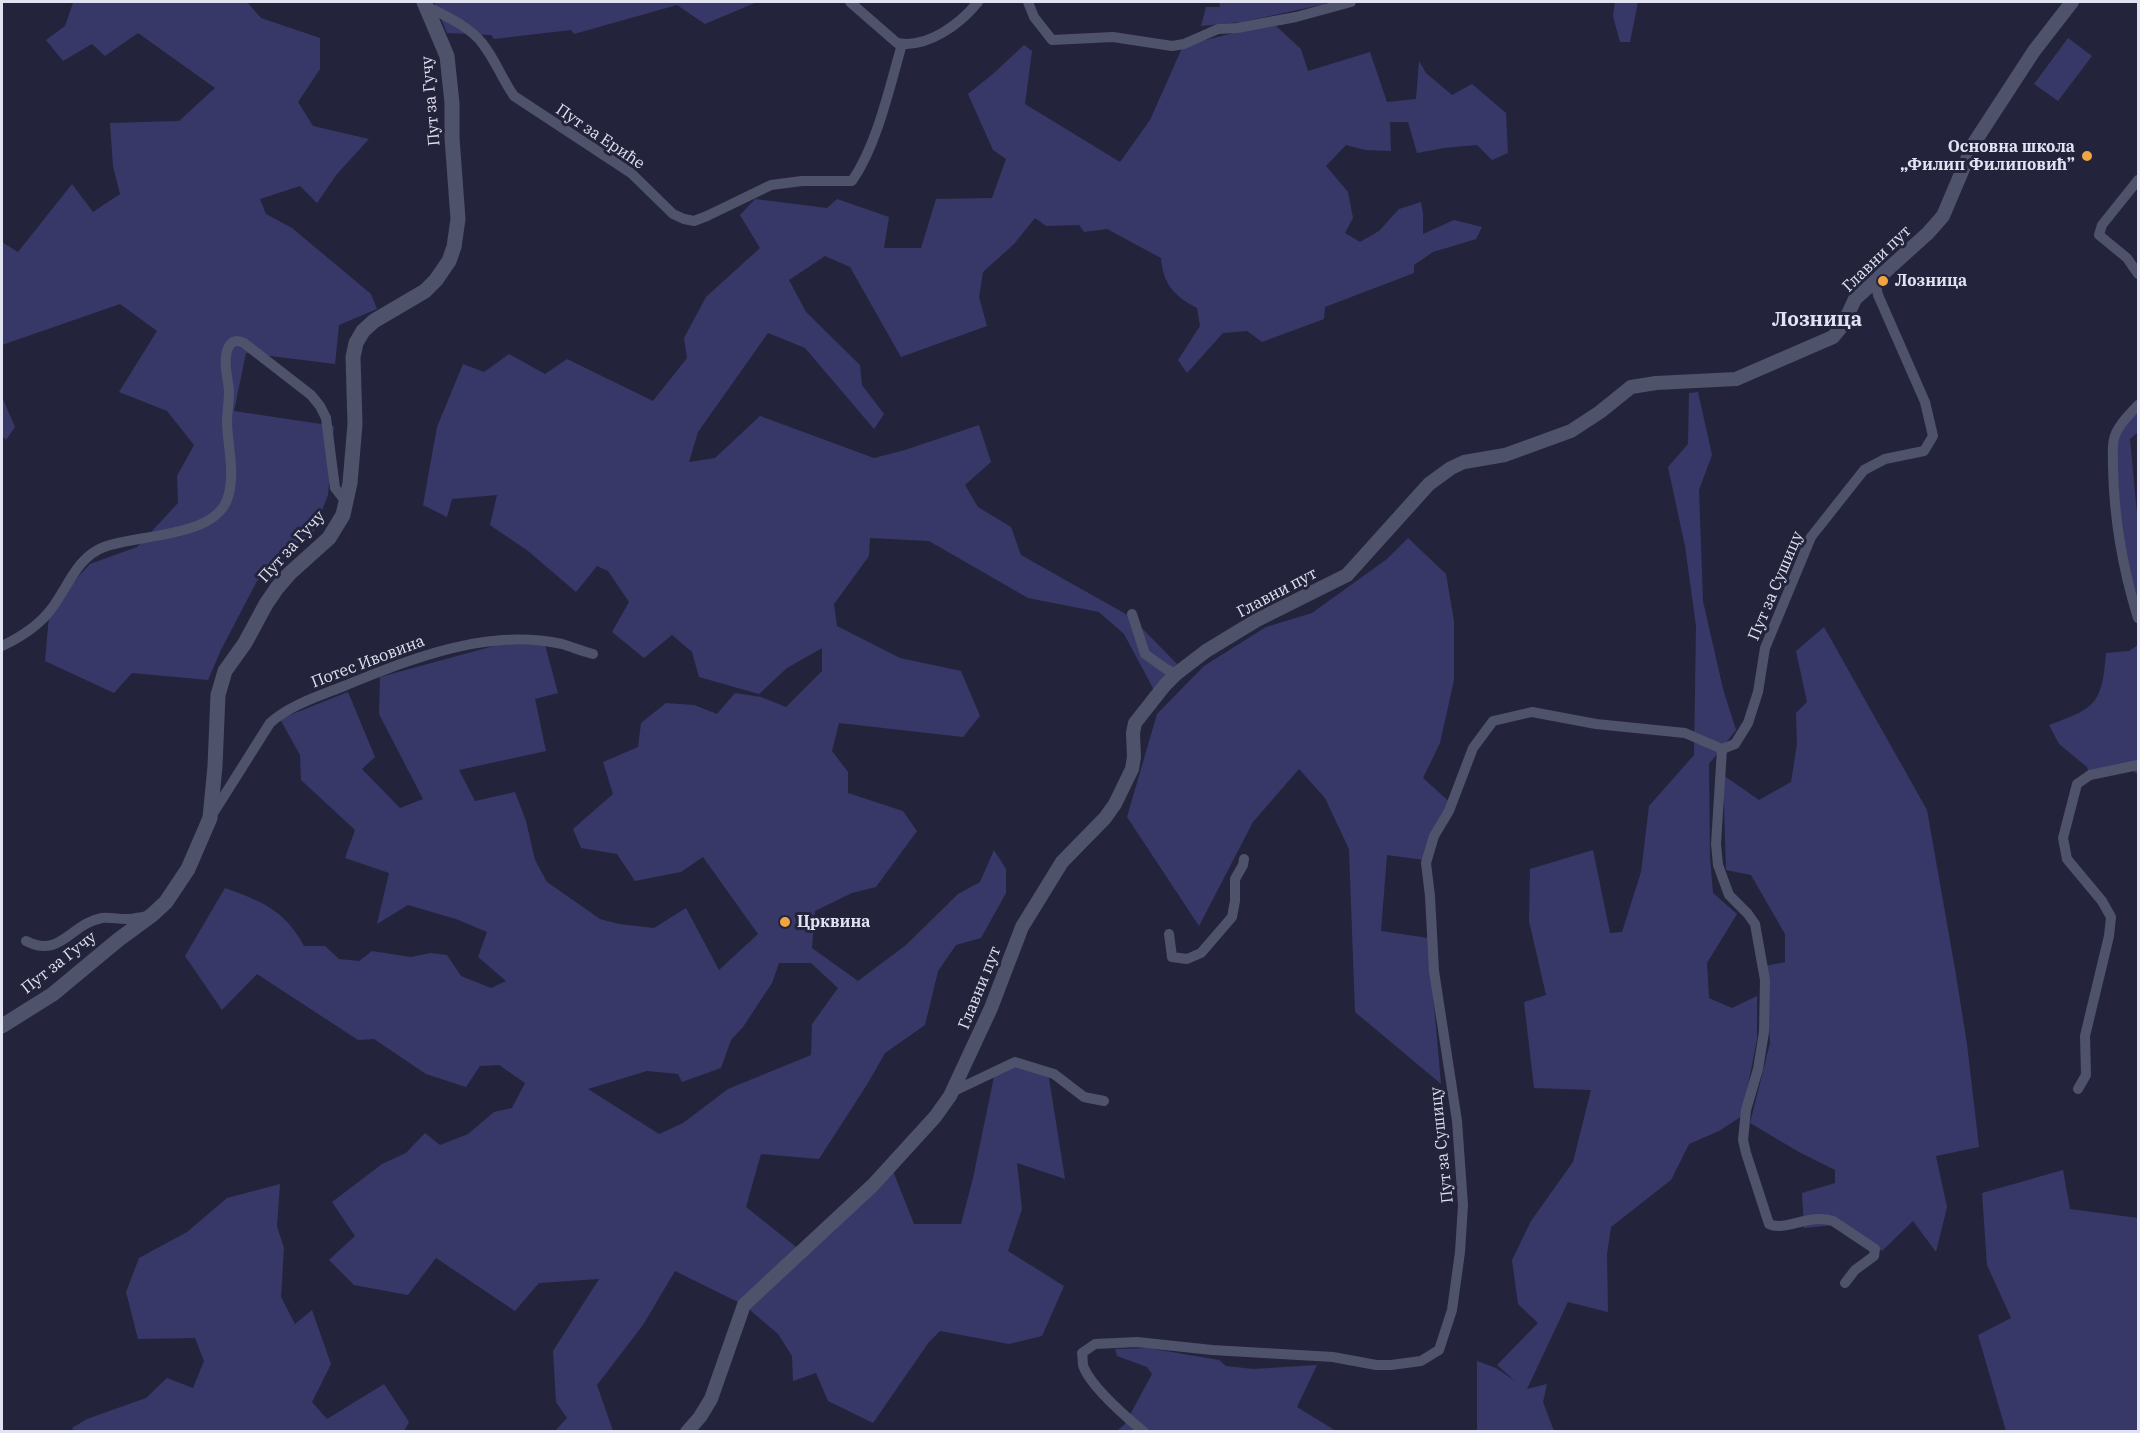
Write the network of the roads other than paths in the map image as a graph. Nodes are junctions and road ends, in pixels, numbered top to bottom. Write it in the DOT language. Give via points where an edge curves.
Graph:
graph roads {
  1 [pos="850,2"];
  2 [pos="978,2"];
  3 [pos="1028,2"];
  4 [pos="1351,2"];
  5 [pos="2072,2"];
  6 [pos="425,4"];
  7 [pos="902,44"];
  8 [pos="2139,180"];
  9 [pos="2139,274"];
  10 [pos="1878,280"];
  11 [pos="2139,405"];
  12 [pos="346,502"];
  13 [pos="1132,614"];
  14 [pos="2139,618"];
  15 [pos="2,646"];
  16 [pos="592,654"];
  17 [pos="1176,674"];
  18 [pos="1722,749"];
  19 [pos="2139,765"];
  20 [pos="210,818"];
  21 [pos="1244,859"];
  22 [pos="152,915"];
  23 [pos="1169,934"];
  24 [pos="26,941"];
  25 [pos="2,1026"];
  26 [pos="2078,1089"];
  27 [pos="954,1091"];
  28 [pos="1104,1101"];
  29 [pos="1845,1283"];
  30 [pos="687,1431"];
  31 [pos="1144,1431"];
  1 -- 7 [label="street"];
  2 -- 7 [label="street" via="969,13 924,42"];
  3 -- 4 [label="street" via="1052,40 1113,38 1172,46 1218,29 1296,17"];
  5 -- 10 [label="street, Главни пут" via="2034,51 1974,143 1943,216"];
  6 -- 7 [label="street, Пут за Ериће" via="481,40 514,96 631,173 673,214 694,221 771,185 852,180 862,166 883,109"];
  6 -- 12 [label="main road, Пут за Гучу" via="447,56 458,219 454,247 436,280 413,300 374,321 356,343 355,424"];
  8 -- 9 [label="street" via="2102,225 2099,236 2127,258"];
  10 -- 17 [label="street, Главни пут" via="1855,299 1833,338 1736,379 1631,387 1571,430 1505,455 1451,468 1429,484 1347,575 1257,620"];
  10 -- 18 [label="street, Пут за Сушицу" via="1878,296 1925,402 1933,436 1924,451 1885,459 1864,470 1811,537 1765,648 1748,723 1735,744"];
  11 -- 14 [label="street" via="2114,439 2113,461 2118,534"];
  12 -- 15 [label="street" via="335,488 326,418 320,406 244,343 233,342 226,360 232,483 222,511 186,529 104,547 89,555 36,626"];
  12 -- 20 [label="main road, Пут за Гучу" via="338,526 277,588 225,671 218,695"];
  13 -- 17 [label="street" via="1145,654"];
  16 -- 20 [label="street, Потес Ивовина" via="535,641 491,640 413,659 315,698 270,723"];
  17 -- 27 [label="street, Главни пут" via="1135,723 1132,769 1115,804 1062,862 1022,927"];
  18 -- 29 [label="street" via="1718,865 1729,895 1755,924 1765,980 1761,1050 1743,1125 1746,1153 1769,1224 1780,1227 1810,1218 1827,1219 1875,1249 1874,1256"];
  18 -- 31 [label="street, Пут за Сушицу" via="1685,733 1596,724 1532,712 1492,721 1473,748 1426,863 1434,971 1457,1122 1463,1206 1452,1310 1439,1350 1420,1361 1384,1365 1334,1357 1137,1342 1095,1344 1082,1353 1084,1367 1126,1417"];
  19 -- 26 [label="street" via="2090,776 2077,784 2063,838 2067,859 2111,917 2085,1036 2086,1075"];
  20 -- 22 [label="main road, Пут за Гучу" via="178,886"];
  21 -- 23 [label="street" via="1235,879 1232,917 1202,953 1187,959 1172,957"];
  22 -- 24 [label="street" via="128,920 101,918 85,924 57,945 36,946"];
  22 -- 25 [label="main road, Пут за Гучу" via="61,988"];
  27 -- 28 [label="street" via="1015,1062 1054,1074 1084,1097"];
  27 -- 30 [label="street, Главни пут" via="891,1166 744,1305 711,1399"];
}
